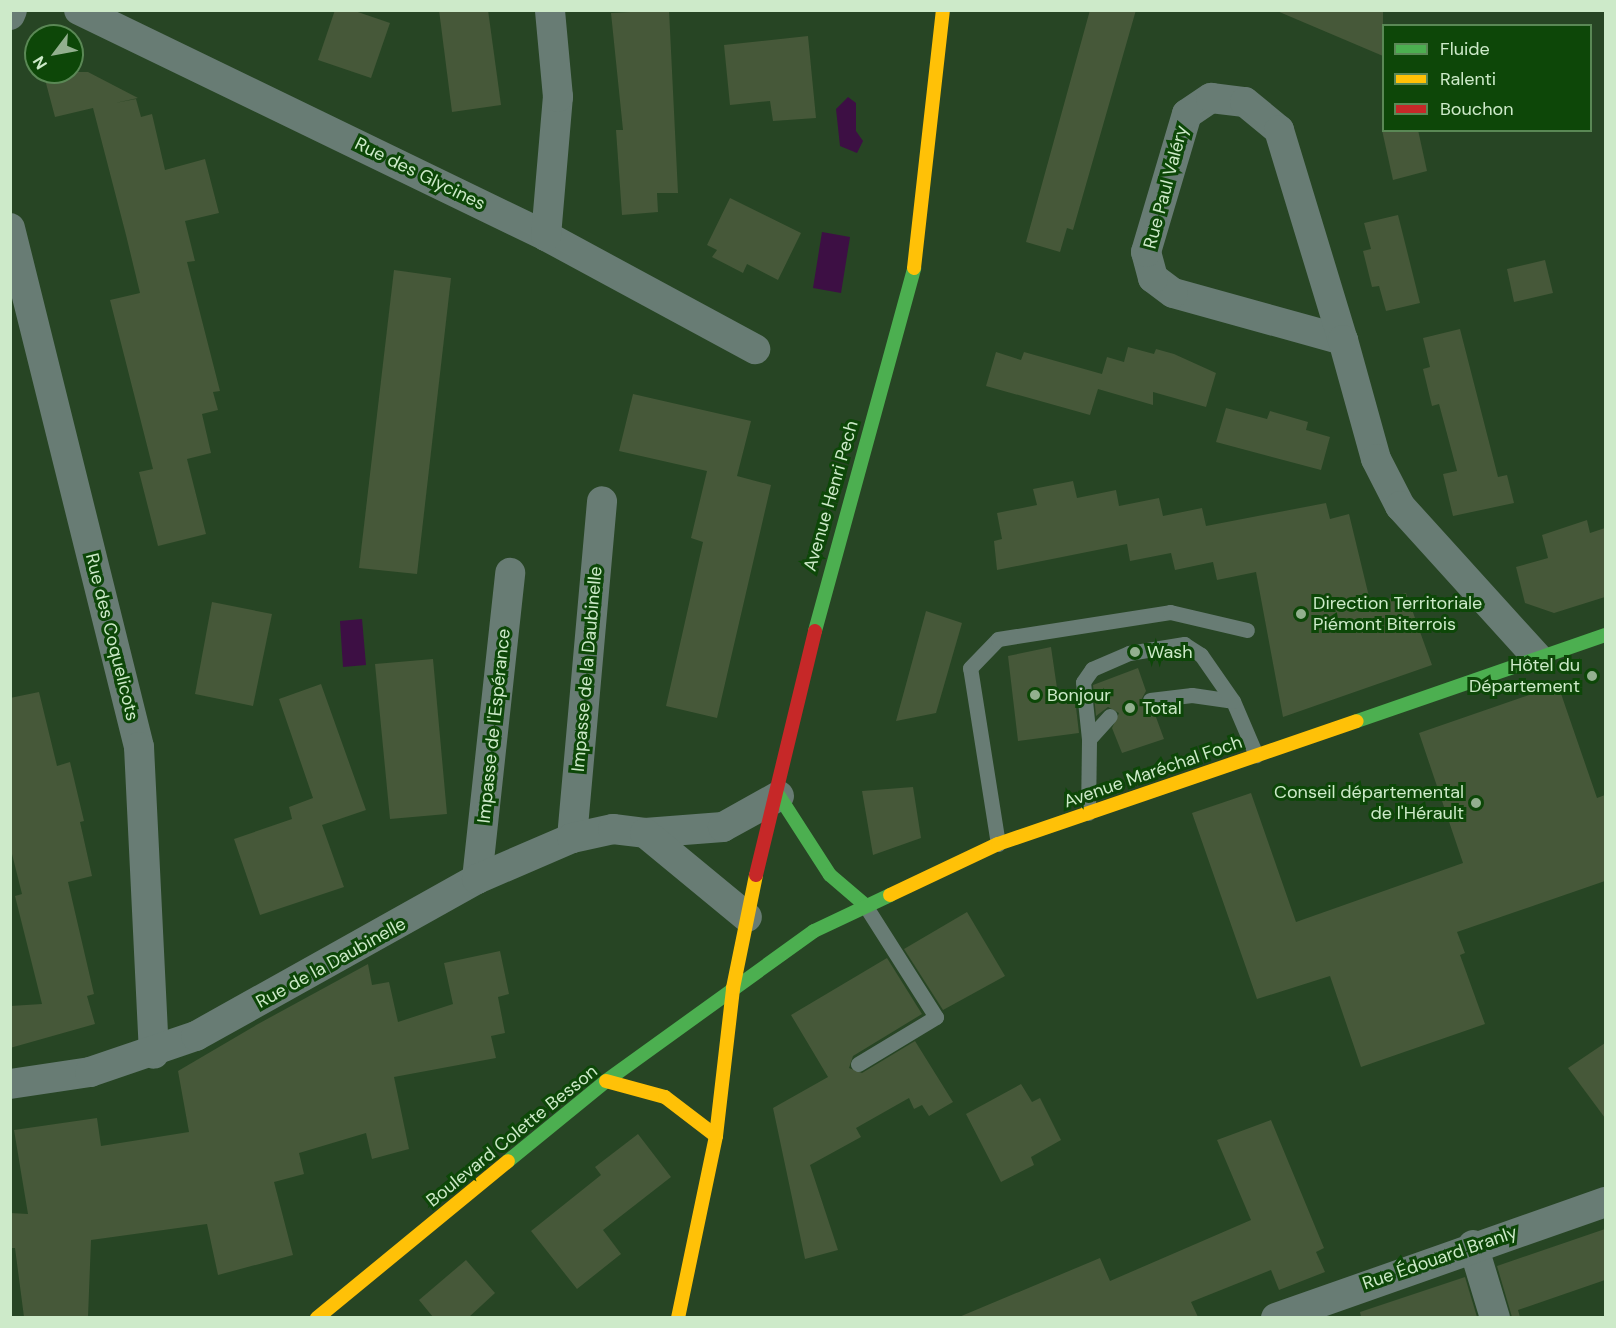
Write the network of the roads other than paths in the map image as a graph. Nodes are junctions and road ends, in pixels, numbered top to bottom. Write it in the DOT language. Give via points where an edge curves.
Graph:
graph roads {
  1 [pos="12,10"];
  2 [pos="79,10"];
  3 [pos="550,10"];
  4 [pos="944,10"];
  5 [pos="10,15"];
  6 [pos="10,228"];
  7 [pos="546,236"];
  8 [pos="1343,340"];
  9 [pos="755,349"];
  10 [pos="602,501"];
  11 [pos="510,573"];
  12 [pos="1247,630"];
  13 [pos="1605,634"];
  14 [pos="1538,658"];
  15 [pos="1150,700"];
  16 [pos="1233,701"];
  17 [pos="1110,716"];
  18 [pos="1089,739"];
  19 [pos="1256,755"];
  20 [pos="779,796"];
  21 [pos="1088,813"];
  22 [pos="645,833"];
  23 [pos="572,838"];
  24 [pos="998,844"];
  25 [pos="477,879"];
  26 [pos="865,905"];
  27 [pos="756,923"];
  28 [pos="813,931"];
  29 [pos="784,935"];
  30 [pos="733,988"];
  31 [pos="154,1054"];
  32 [pos="858,1064"];
  33 [pos="606,1082"];
  34 [pos="10,1084"];
  35 [pos="716,1136"];
  36 [pos="1605,1202"];
  37 [pos="1473,1245"];
  38 [pos="317,1317"];
  39 [pos="678,1317"];
  40 [pos="1276,1317"];
  41 [pos="1495,1317"];
  1 -- 5 [label="street"];
  2 -- 7 [label="street, Rue des Glycines"];
  3 -- 7 [label="street" via="558,97"];
  4 -- 20 [label="main road, Avenue Henri Pech" via="913,274 828,569"];
  6 -- 31 [label="street, Rue des Coquelicots" via="139,747"];
  7 -- 9 [label="street, Rue des Glycines"];
  8 -- 8 [label="street, Rue Paul Valéry" via="1279,130 1245,102 1211,98 1187,114 1146,252 1153,278 1173,293"];
  8 -- 14 [label="street, Rue Paul Valéry" via="1376,459 1400,506"];
  10 -- 23 [label="street, Impasse de la Daubinelle"];
  11 -- 25 [label="street, Impasse de l'Espérance"];
  12 -- 24 [label="lane" via="1170,612 998,639 970,668"];
  13 -- 14 [label="main road, Avenue Maréchal Foch"];
  14 -- 19 [label="main road, Avenue Maréchal Foch"];
  15 -- 16 [label="lane" via="1192,695"];
  16 -- 18 [label="lane" via="1201,655 1184,644 1129,653 1092,669 1083,682"];
  16 -- 19 [label="lane"];
  17 -- 18 [label="lane"];
  18 -- 21 [label="lane"];
  19 -- 21 [label="main road, Avenue Maréchal Foch"];
  20 -- 22 [label="street, Rue de la Daubinelle" via="723,827"];
  20 -- 26 [label="main road" via="830,875"];
  20 -- 27 [label="main road, Avenue Henri Pech"];
  21 -- 24 [label="main road, Avenue Maréchal Foch"];
  22 -- 23 [label="street, Rue de la Daubinelle" via="613,829"];
  22 -- 27 [label="street"];
  23 -- 25 [label="street, Rue de la Daubinelle"];
  24 -- 26 [label="main road, Avenue Maréchal Foch"];
  25 -- 31 [label="street, Rue de la Daubinelle" via="310,976"];
  26 -- 28 [label="main road, Avenue Maréchal Foch"];
  26 -- 32 [label="lane" via="936,1017"];
  27 -- 30 [label="main road, Avenue Henri Pech"];
  28 -- 29 [label="main road"];
  28 -- 30 [label="main road, Avenue Maréchal Foch"];
  30 -- 33 [label="main road, Boulevard Colette Besson"];
  30 -- 35 [label="main road, Avenue Henri Pech"];
  31 -- 34 [label="street, Rue de la Daubinelle" via="90,1072"];
  33 -- 35 [label="main road" via="665,1097"];
  33 -- 38 [label="main road, Boulevard Colette Besson"];
  35 -- 39 [label="main road, Avenue Henri Pech"];
  36 -- 37 [label="street, Rue Édouard Branly"];
  37 -- 40 [label="street, Rue Édouard Branly"];
  37 -- 41 [label="street"];
}
